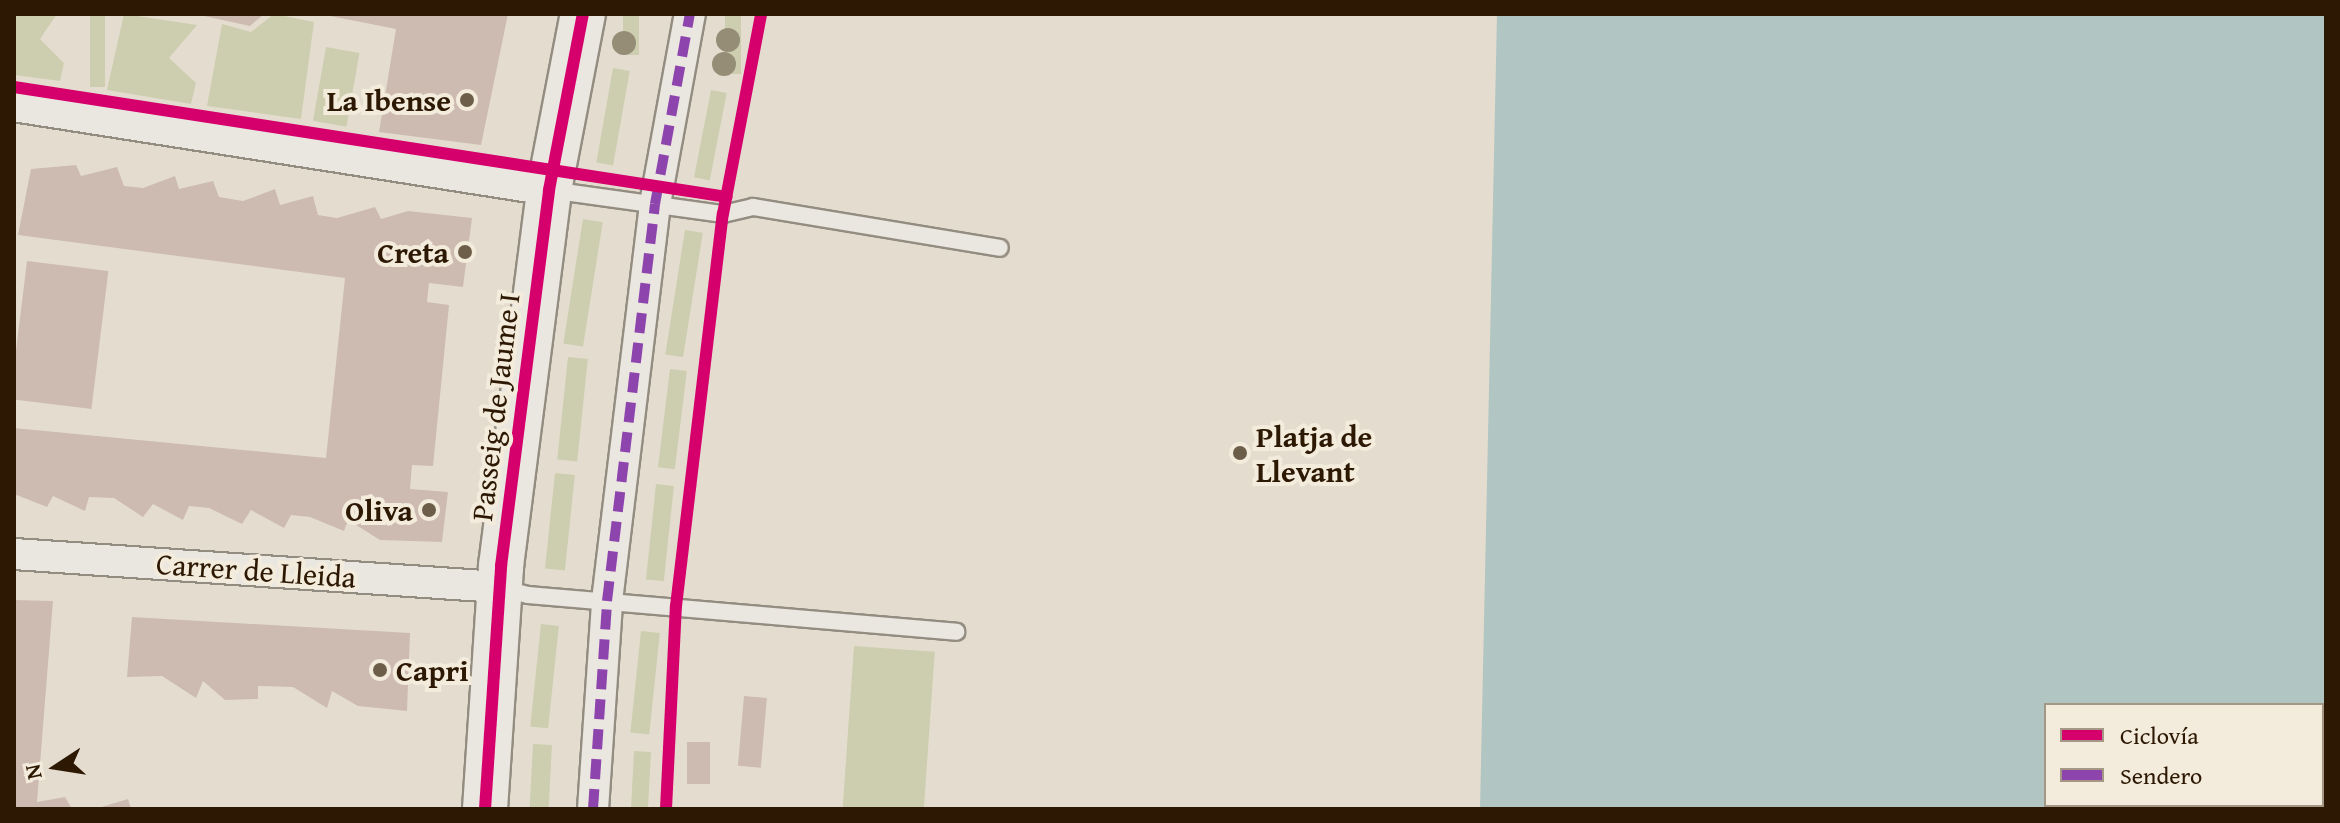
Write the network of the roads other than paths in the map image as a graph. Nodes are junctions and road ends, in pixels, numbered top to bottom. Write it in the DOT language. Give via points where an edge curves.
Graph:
graph roads {
  1 [pos="583,14"];
  2 [pos="690,14"];
  3 [pos="14,106"];
  4 [pos="549,190"];
  5 [pos="655,204"];
  6 [pos="1000,248"];
  7 [pos="14,554"];
  8 [pos="498,587"];
  9 [pos="607,601"];
  10 [pos="956,632"];
  11 [pos="485,809"];
  12 [pos="593,809"];
  1 -- 4 [label="street, Passeig de Jaume I"];
  2 -- 5 [label="street"];
  3 -- 4 [label="street"];
  4 -- 5 [label="lane"];
  4 -- 8 [label="street, Passeig de Jaume I"];
  5 -- 6 [label="lane" via="723,214 753,207"];
  5 -- 9 [label="street"];
  7 -- 8 [label="street, Carrer de Lleida"];
  8 -- 9 [label="lane"];
  8 -- 11 [label="street, Passeig de Jaume I"];
  9 -- 10 [label="lane"];
  9 -- 12 [label="street"];
}
